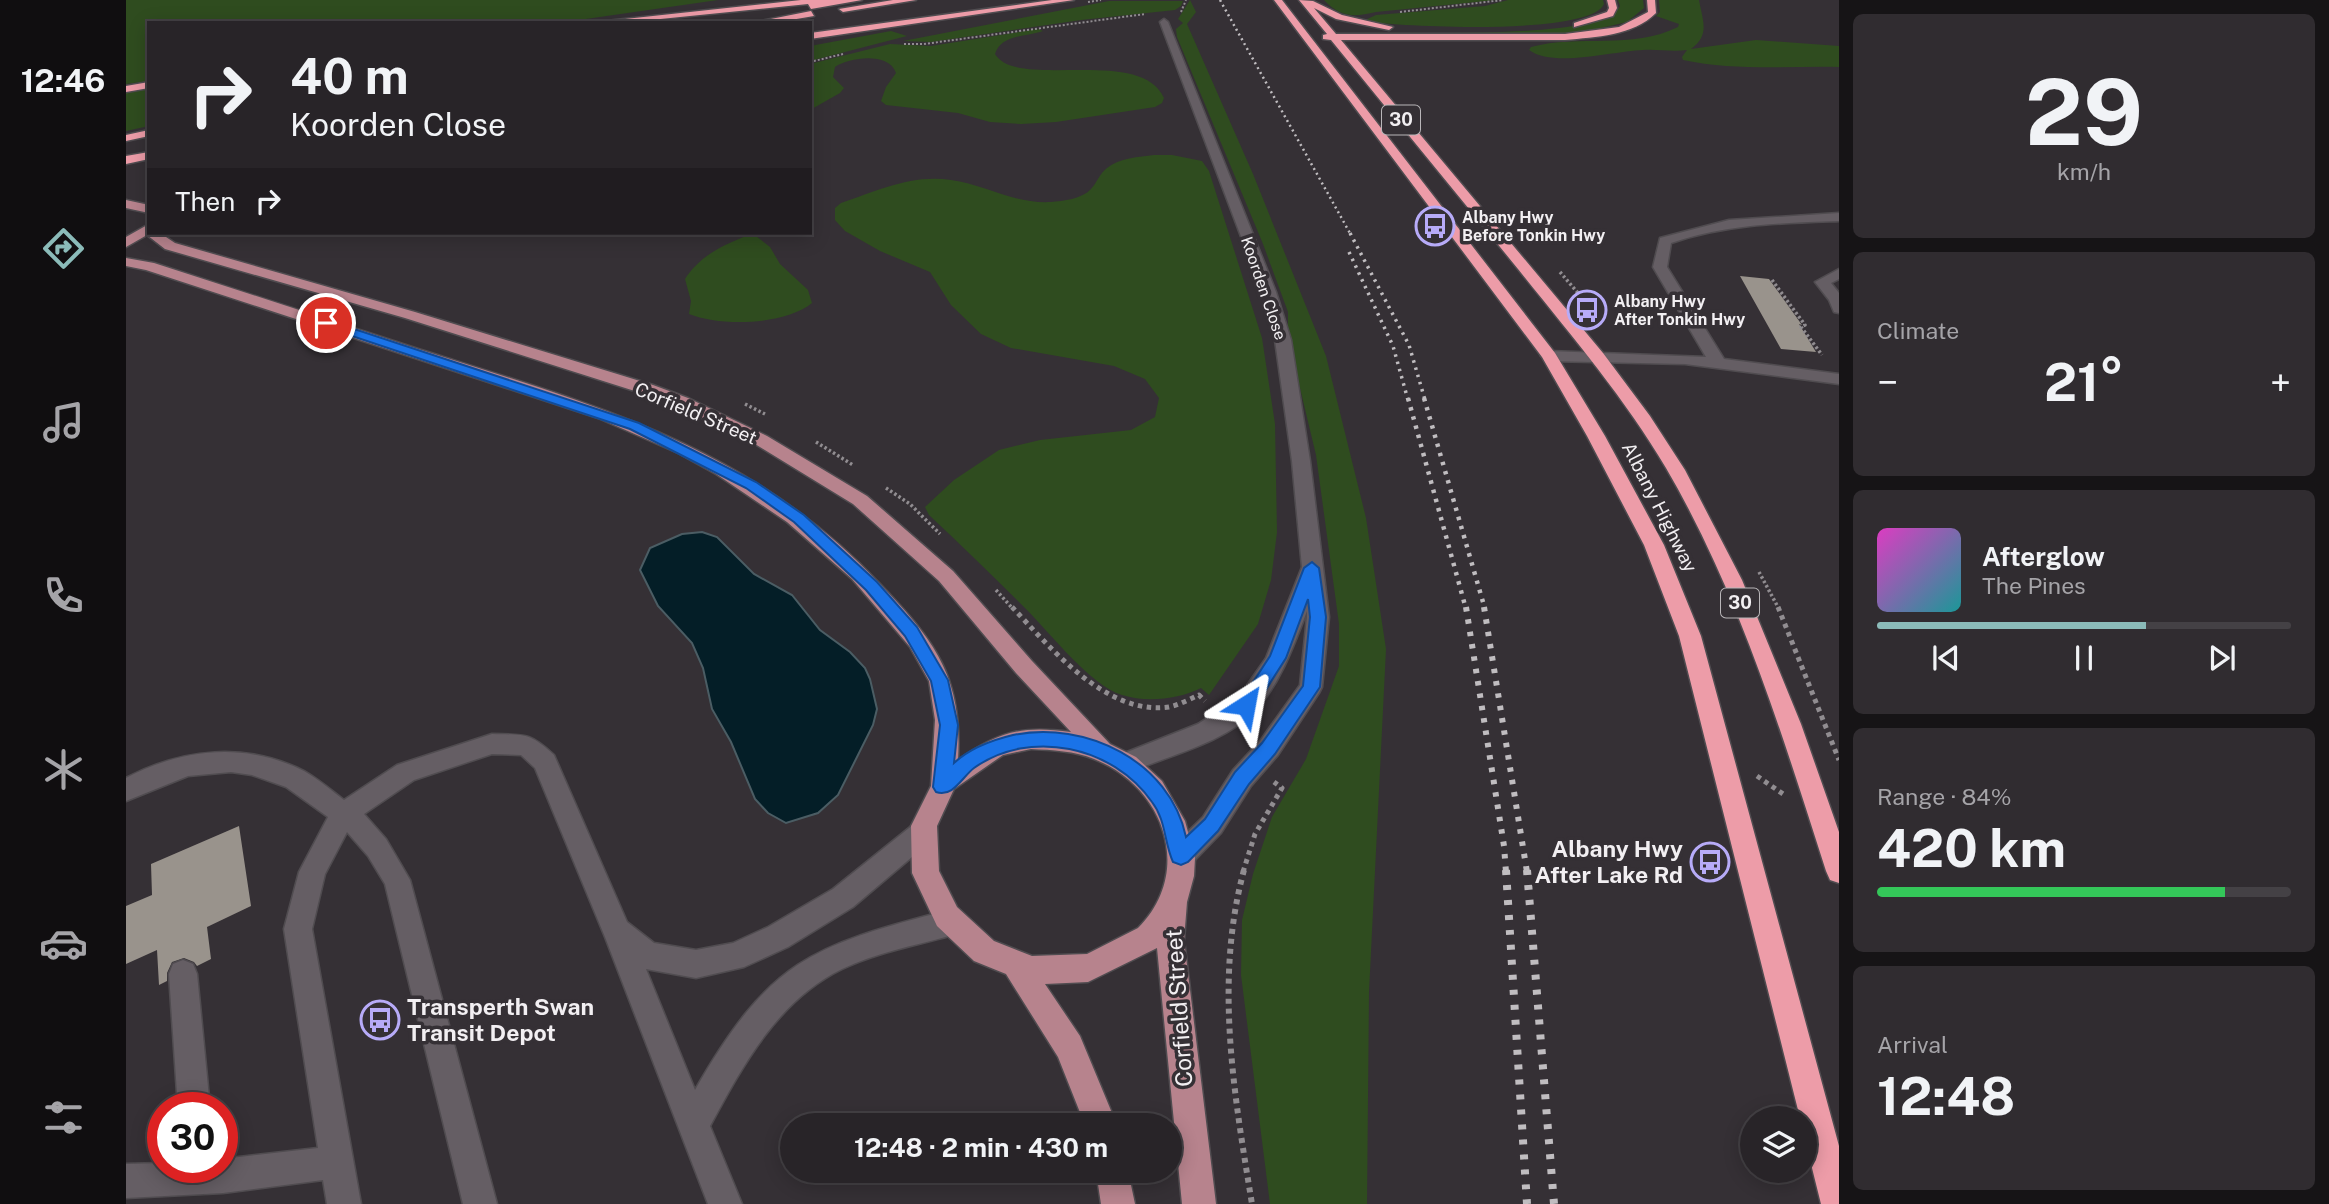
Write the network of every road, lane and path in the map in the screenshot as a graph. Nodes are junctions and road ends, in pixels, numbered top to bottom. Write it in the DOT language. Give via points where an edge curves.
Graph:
graph roads {
  1 [pos="826,0"];
  2 [pos="858,0"];
  3 [pos="912,0"];
  4 [pos="1016,0"];
  5 [pos="1070,0"];
  6 [pos="1278,0"];
  7 [pos="1304,0"];
  8 [pos="1503,0"];
  9 [pos="1611,0"];
  10 [pos="1651,0"];
  11 [pos="1053,2"];
  12 [pos="1181,11"];
  13 [pos="1176,12"];
  14 [pos="1389,13"];
  15 [pos="1149,14"];
  16 [pos="612,21"];
  17 [pos="709,21"];
  18 [pos="769,21"];
  19 [pos="1164,22"];
  20 [pos="812,28"];
  21 [pos="1447,30"];
  22 [pos="1332,34"];
  23 [pos="1305,35"];
  24 [pos="812,36"];
  25 [pos="1507,39"];
  26 [pos="898,42"];
  27 [pos="812,45"];
  28 [pos="1356,52"];
  29 [pos="147,85"];
  30 [pos="126,89"];
  31 [pos="147,134"];
  32 [pos="126,139"];
  33 [pos="147,155"];
  34 [pos="126,160"];
  35 [pos="126,204"];
  36 [pos="147,209"];
  37 [pos="1839,217"];
  38 [pos="147,230"];
  39 [pos="155,235"];
  40 [pos="126,243"];
  41 [pos="126,262"];
  42 [pos="1839,274"];
  43 [pos="1772,280"];
  44 [pos="1839,309"];
  45 [pos="1549,356"];
  46 [pos="1597,356"];
  47 [pos="1718,363"];
  48 [pos="1828,363"];
  49 [pos="1839,379"];
  50 [pos="1312,568"];
  51 [pos="1101,750"];
  52 [pos="1126,763"];
  53 [pos="1757,776"];
  54 [pos="943,787"];
  55 [pos="1282,788"];
  56 [pos="126,790"];
  57 [pos="1790,799"];
  58 [pos="351,819"];
  59 [pos="923,832"];
  60 [pos="1181,856"];
  61 [pos="1839,871"];
  62 [pos="1177,896"];
  63 [pos="949,923"];
  64 [pos="617,933"];
  65 [pos="1018,968"];
  66 [pos="183,974"];
  67 [pos="193,1092"];
  68 [pos="1096,1113"];
  69 [pos="693,1125"];
  70 [pos="337,1162"];
  71 [pos="238,1170"];
  72 [pos="147,1178"];
  73 [pos="126,1181"];
  74 [pos="1114,1183"];
  75 [pos="344,1204"];
  76 [pos="480,1204"];
  77 [pos="725,1204"];
  78 [pos="1118,1204"];
  79 [pos="1199,1204"];
  80 [pos="1252,1204"];
  81 [pos="1838,1204"];
  1 -- 16 [label="highway"];
  2 -- 17 [label="highway"];
  3 -- 18 [label="highway"];
  4 -- 20 [label="highway"];
  5 -- 11 [label="highway"];
  6 -- 23 [label="highway, Albany Highway / 30"];
  7 -- 21 [label="highway" via="1355,21"];
  7 -- 22 [label="highway, Albany Highway / 30"];
  8 -- 14 [label="path"];
  9 -- 21 [label="highway" via="1610,14 1575,25"];
  10 -- 25 [label="highway" via="1652,13 1629,26 1565,37"];
  11 -- 24 [label="highway"];
  11 -- 27 [label="highway"];
  12 -- 13 [label="path"];
  15 -- 26 [label="path" via="924,44"];
  19 -- 50 [label="street, Koorden Close" via="1269,292 1283,340"];
  21 -- 22 [label="highway"];
  22 -- 23 [label="highway"];
  22 -- 25 [label="highway"];
  22 -- 28 [label="highway, Albany Highway / 30"];
  23 -- 45 [label="highway, Albany Highway / 30"];
  25 -- 28 [label="highway" via="1394,42"];
  28 -- 46 [label="highway, Albany Highway / 30" via="1451,182"];
  29 -- 30 [label="highway"];
  31 -- 32 [label="highway"];
  33 -- 34 [label="highway"];
  35 -- 36 [label="main road"];
  37 -- 47 [label="street" via="1733,222 1665,241 1660,267"];
  38 -- 40 [label="main road"];
  39 -- 51 [label="main road, Corfield Street" via="170,246 647,389 761,440 860,500 946,576"];
  41 -- 54 [label="main road, Corfield Street" via="604,414 751,485 825,541 911,632 940,680 949,725"];
  42 -- 44 [label="street" via="1822,282"];
  43 -- 48 [label="path"];
  45 -- 46 [label="street"];
  45 -- 81 [label="highway, Albany Highway / 30" via="1654,545 1690,636"];
  46 -- 47 [label="street"];
  46 -- 61 [label="highway, Albany Highway / 30" via="1661,447 1712,539 1790,724"];
  47 -- 49 [label="street"];
  50 -- 52 [label="street, Koorden Close" via="1277,658 1246,705 1224,721"];
  50 -- 60 [label="street, Koorden Close" via="1318,617 1311,687 1212,825"];
  51 -- 52 [label="main road"];
  51 -- 54 [label="main road" via="1066,740 1031,739 997,746 967,763"];
  52 -- 60 [label="main road" via="1159,796 1174,825"];
  53 -- 57 [label="path"];
  54 -- 59 [label="main road"];
  55 -- 80 [label="path" via="1250,848 1229,933 1236,1095"];
  56 -- 58 [label="street" via="162,770 187,764 244,764 297,780"];
  58 -- 64 [label="street" via="406,772 492,744 527,745 545,762"];
  58 -- 70 [label="street" via="312,872 298,929"];
  58 -- 76 [label="street" via="374,842 397,880"];
  59 -- 63 [label="main road" via="923,863 931,894"];
  59 -- 64 [label="street" via="844,898 734,957 696,964 648,956"];
  60 -- 62 [label="main road"];
  62 -- 65 [label="main road" via="1151,936 1114,961 1067,973"];
  62 -- 79 [label="main road, Corfield Street" via="1170,940"];
  63 -- 65 [label="main road" via="968,942"];
  63 -- 69 [label="street" via="856,950 816,968 757,1019"];
  64 -- 69 [label="street"];
  65 -- 68 [label="main road" via="1069,1047"];
  66 -- 67 [label="street"];
  69 -- 77 [label="street"];
  70 -- 71 [label="street"];
  70 -- 75 [label="street"];
  72 -- 73 [label="street"];
  74 -- 78 [label="main road"];
}
